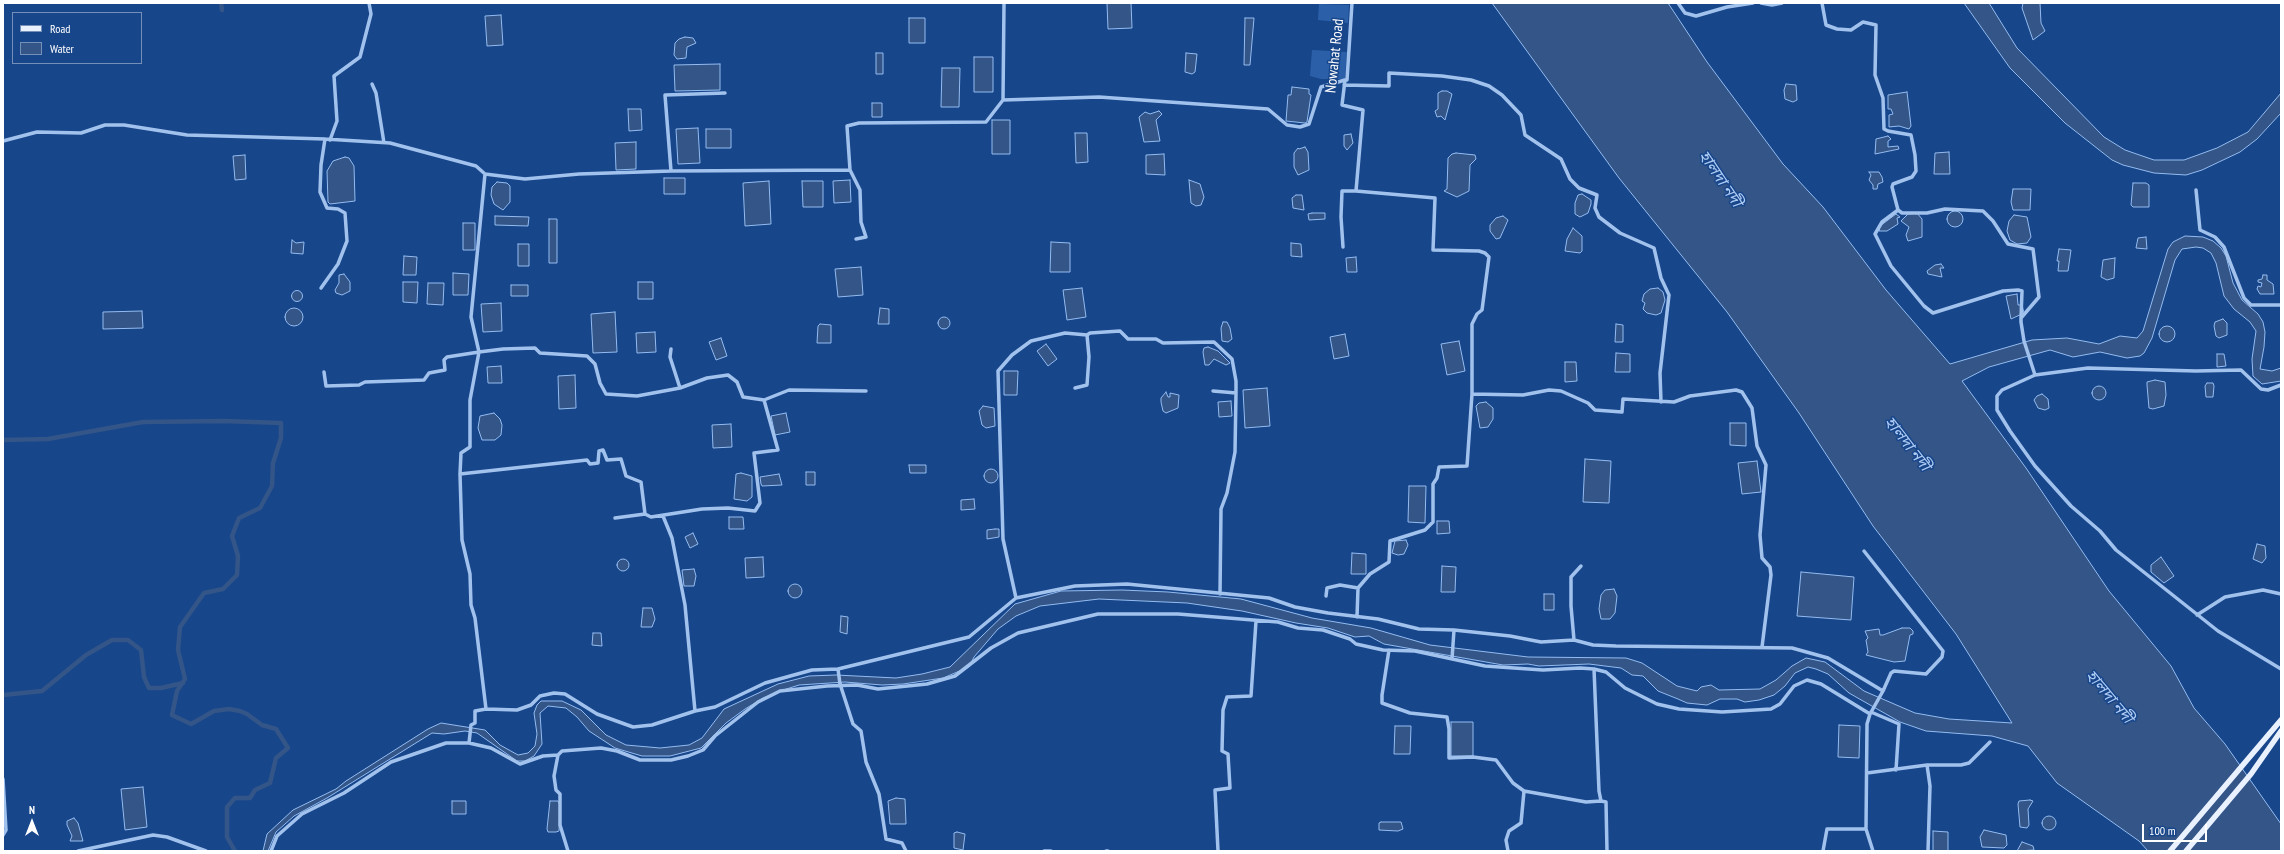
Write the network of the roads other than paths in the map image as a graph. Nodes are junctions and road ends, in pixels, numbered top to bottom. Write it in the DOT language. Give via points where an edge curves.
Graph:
graph roads {
  1 [pos="369,3"];
  2 [pos="1004,3"];
  3 [pos="1352,3"];
  4 [pos="1678,3"];
  5 [pos="1753,3"];
  6 [pos="1761,3"];
  7 [pos="1782,3"];
  8 [pos="1822,3"];
  9 [pos="1345,83"];
  10 [pos="372,84"];
  11 [pos="725,93"];
  12 [pos="1003,100"];
  13 [pos="325,139"];
  14 [pos="330,140"];
  15 [pos="3,141"];
  16 [pos="384,143"];
  17 [pos="850,170"];
  18 [pos="671,171"];
  19 [pos="485,174"];
  20 [pos="2196,190"];
  21 [pos="1356,191"];
  22 [pos="1898,210"];
  23 [pos="856,240"];
  24 [pos="1343,247"];
  25 [pos="321,288"];
  26 [pos="2281,305"];
  27 [pos="2021,318"];
  28 [pos="1087,335"];
  29 [pos="671,349"];
  30 [pos="479,352"];
  31 [pos="324,372"];
  32 [pos="2035,375"];
  33 [pos="2281,385"];
  34 [pos="680,388"];
  35 [pos="1075,388"];
  36 [pos="866,391"];
  37 [pos="1214,391"];
  38 [pos="1236,393"];
  39 [pos="1472,394"];
  40 [pos="764,400"];
  41 [pos="1661,402"];
  42 [pos="460,474"];
  43 [pos="645,514"];
  44 [pos="663,516"];
  45 [pos="615,518"];
  46 [pos="1864,551"];
  47 [pos="1581,566"];
  48 [pos="1358,588"];
  49 [pos="1220,594"];
  50 [pos="2281,594"];
  51 [pos="1326,596"];
  52 [pos="1016,598"];
  53 [pos="2197,615"];
  54 [pos="1357,617"];
  55 [pos="1256,620"];
  56 [pos="1454,630"];
  57 [pos="1574,640"];
  58 [pos="1762,647"];
  59 [pos="1389,650"];
  60 [pos="1452,658"];
  61 [pos="838,669"];
  62 [pos="1594,669"];
  63 [pos="2281,669"];
  64 [pos="840,685"];
  65 [pos="1882,692"];
  66 [pos="486,709"];
  67 [pos="695,711"];
  68 [pos="1871,712"];
  69 [pos="2281,720"];
  70 [pos="2281,731"];
  71 [pos="1990,742"];
  72 [pos="469,743"];
  73 [pos="558,755"];
  74 [pos="1927,765"];
  75 [pos="1896,770"];
  76 [pos="1867,773"];
  77 [pos="3,779"];
  78 [pos="1524,791"];
  79 [pos="1601,801"];
  80 [pos="1866,829"];
  81 [pos="3,835"];
  82 [pos="78,851"];
  83 [pos="206,851"];
  84 [pos="271,851"];
  85 [pos="568,851"];
  86 [pos="906,851"];
  87 [pos="1044,851"];
  88 [pos="1051,851"];
  89 [pos="1218,851"];
  90 [pos="1508,851"];
  91 [pos="1607,851"];
  92 [pos="1822,851"];
  93 [pos="1873,851"];
  94 [pos="1928,851"];
  95 [pos="2170,851"];
  96 [pos="2186,851"];
  1 -- 14 [label="street" via="371,14 360,57 334,76 337,120"];
  2 -- 12 [label="street"];
  3 -- 9 [label="street, Nowahat Road" via="1348,80"];
  4 -- 5 [label="street" via="1686,13 1696,16 1726,7"];
  6 -- 7 [label="street"];
  8 -- 22 [label="street" via="1826,25 1850,30 1863,22 1876,25 1875,75 1883,98 1884,129 1888,132 1911,135 1915,156 1916,171 1912,177 1892,186"];
  9 -- 12 [label="street" via="1321,87 1309,124 1300,127 1287,125 1268,109 1099,97"];
  9 -- 21 [label="street, Nowahat Road" via="1342,105 1363,110"];
  9 -- 41 [label="street" via="1389,86 1389,73 1442,76 1471,80 1488,86 1507,99 1521,115 1524,135 1561,159 1570,179 1579,188 1597,195 1595,208 1599,217 1620,233 1654,248 1661,278 1669,295 1660,373"];
  10 -- 16 [label="street" via="376,92"];
  11 -- 18 [label="street" via="665,95"];
  12 -- 17 [label="street" via="986,122 859,123 847,126"];
  13 -- 14 [label="street"];
  13 -- 15 [label="street" via="187,135 124,125 105,125 81,133 37,132"];
  13 -- 25 [label="street" via="320,192 327,208 338,208 345,213 347,241 338,264"];
  14 -- 16 [label="street"];
  16 -- 19 [label="street" via="476,166"];
  17 -- 18 [label="street"];
  17 -- 23 [label="street" via="860,190 861,222 866,237"];
  18 -- 19 [label="street" via="579,174 525,179"];
  19 -- 30 [label="street" via="471,318"];
  20 -- 26 [label="street" via="2200,230 2215,237 2224,247 2244,298 2251,305"];
  21 -- 24 [label="street" via="1342,191"];
  21 -- 39 [label="street" via="1434,198 1433,250 1479,251 1488,255 1482,310 1472,324"];
  22 -- 27 [label="street" via="1902,213 1928,213 1945,209 1983,211 2008,244 2033,249 2039,297"];
  22 -- 27 [label="street" via="1882,222 1875,234 1891,266 1924,306 1933,313 2003,291 2018,290 2022,291"];
  27 -- 32 [label="street" via="2024,341"];
  28 -- 35 [label="street" via="1087,385"];
  28 -- 38 [label="street" via="1120,331 1128,339 1156,339 1163,343 1214,342 1232,359"];
  28 -- 52 [label="street" via="1065,333 1031,342 1012,355 998,371 1003,539"];
  29 -- 34 [label="street" via="670,357"];
  30 -- 31 [label="street" via="447,357 444,360 445,370 429,373 424,380 326,386"];
  30 -- 34 [label="street" via="503,348 535,348 540,352 587,356 595,364 606,394 637,396"];
  30 -- 42 [label="street" via="470,400 470,447 461,453"];
  32 -- 33 [label="street" via="2088,368 2241,370 2260,389 2268,390"];
  32 -- 53 [label="street" via="2002,390 1997,396 1997,410 2010,431 2035,466 2071,506 2100,531 2116,550"];
  34 -- 40 [label="street" via="707,378 728,375 737,382 743,397"];
  36 -- 40 [label="street" via="789,390"];
  37 -- 38 [label="street"];
  38 -- 49 [label="street" via="1234,452 1227,493 1221,509"];
  39 -- 41 [label="street" via="1523,395 1549,390 1561,391 1588,403 1595,410 1622,412 1623,399"];
  39 -- 48 [label="street" via="1467,466 1439,467 1433,484 1433,522 1426,530 1390,541 1389,562 1370,574"];
  40 -- 44 [label="street" via="778,450 754,453 760,503 755,511 702,509"];
  41 -- 58 [label="street" via="1674,402 1690,396 1736,390 1742,392 1752,408 1757,446 1766,465 1761,552 1771,571"];
  42 -- 43 [label="street" via="587,460 590,464 598,463 599,451 604,450 607,460 621,459 626,476 641,482"];
  42 -- 66 [label="street" via="462,540 470,574 471,605 475,618"];
  43 -- 44 [label="street" via="651,517"];
  43 -- 45 [label="street"];
  44 -- 67 [label="street" via="672,538 685,605"];
  46 -- 65 [label="street" via="1943,651 1942,657 1926,674 1894,671"];
  47 -- 57 [label="street" via="1571,577 1570,606"];
  48 -- 51 [label="street" via="1340,584 1327,588"];
  48 -- 54 [label="street"];
  49 -- 52 [label="street" via="1127,584 1051,590"];
  49 -- 54 [label="street" via="1270,598 1295,607"];
  50 -- 53 [label="street" via="2263,590 2225,597"];
  52 -- 61 [label="street" via="969,637"];
  53 -- 63 [label="street"];
  54 -- 56 [label="street" via="1378,619 1419,629"];
  55 -- 59 [label="street" via="1323,630 1350,639 1356,644"];
  55 -- 64 [label="street" via="1178,614 1098,614 1018,633 991,648 955,676 927,684 878,689"];
  55 -- 89 [label="street" via="1252,696 1227,697 1223,710 1222,751 1228,754 1230,788 1215,790"];
  56 -- 57 [label="street" via="1541,642"];
  56 -- 60 [label="street"];
  57 -- 58 [label="street" via="1594,645 1616,646 1704,649"];
  58 -- 65 [label="street" via="1792,648 1828,658"];
  59 -- 60 [label="street" via="1415,651 1444,659"];
  59 -- 78 [label="street" via="1382,703 1410,713 1447,717 1449,758 1473,757 1496,760 1513,783"];
  60 -- 62 [label="street" via="1486,666 1543,670"];
  61 -- 64 [label="street"];
  61 -- 67 [label="street" via="812,670 765,683 715,707"];
  62 -- 68 [label="street" via="1606,672 1625,688 1657,704 1679,709 1722,712 1771,709 1780,704 1794,686 1807,680 1821,684"];
  62 -- 79 [label="street"];
  64 -- 73 [label="street" via="780,691 752,706 715,736 703,750 670,760 635,760 617,751 594,747 566,749"];
  64 -- 86 [label="street" via="853,724 861,731 866,762 879,794 886,839 902,842"];
  65 -- 68 [label="street"];
  66 -- 67 [label="street" via="517,710 531,705 540,696 554,693 565,694 597,714 633,727 652,725"];
  66 -- 72 [label="street" via="475,711 475,723 471,725"];
  68 -- 75 [label="street" via="1899,724"];
  68 -- 76 [label="street" via="1867,724"];
  69 -- 95 [label="main road"];
  70 -- 96 [label="main road" via="2251,774"];
  71 -- 74 [label="street" via="1969,763"];
  72 -- 73 [label="street" via="491,748 520,764 543,756"];
  72 -- 84 [label="street" via="446,743 391,762 344,793 302,814 277,836"];
  73 -- 85 [label="street" via="554,776 556,790 560,794 560,825"];
  74 -- 75 [label="street"];
  74 -- 94 [label="street" via="1930,786"];
  75 -- 76 [label="street"];
  76 -- 80 [label="street"];
  77 -- 81 [label="street" via="6,830"];
  78 -- 79 [label="street" via="1586,802"];
  78 -- 90 [label="street" via="1521,823 1509,832 1506,840"];
  79 -- 91 [label="street" via="1606,802"];
  80 -- 92 [label="street" via="1827,829"];
  80 -- 93 [label="street"];
  82 -- 83 [label="street" via="153,835 167,837"];
  87 -- 88 [label="street"];
}
